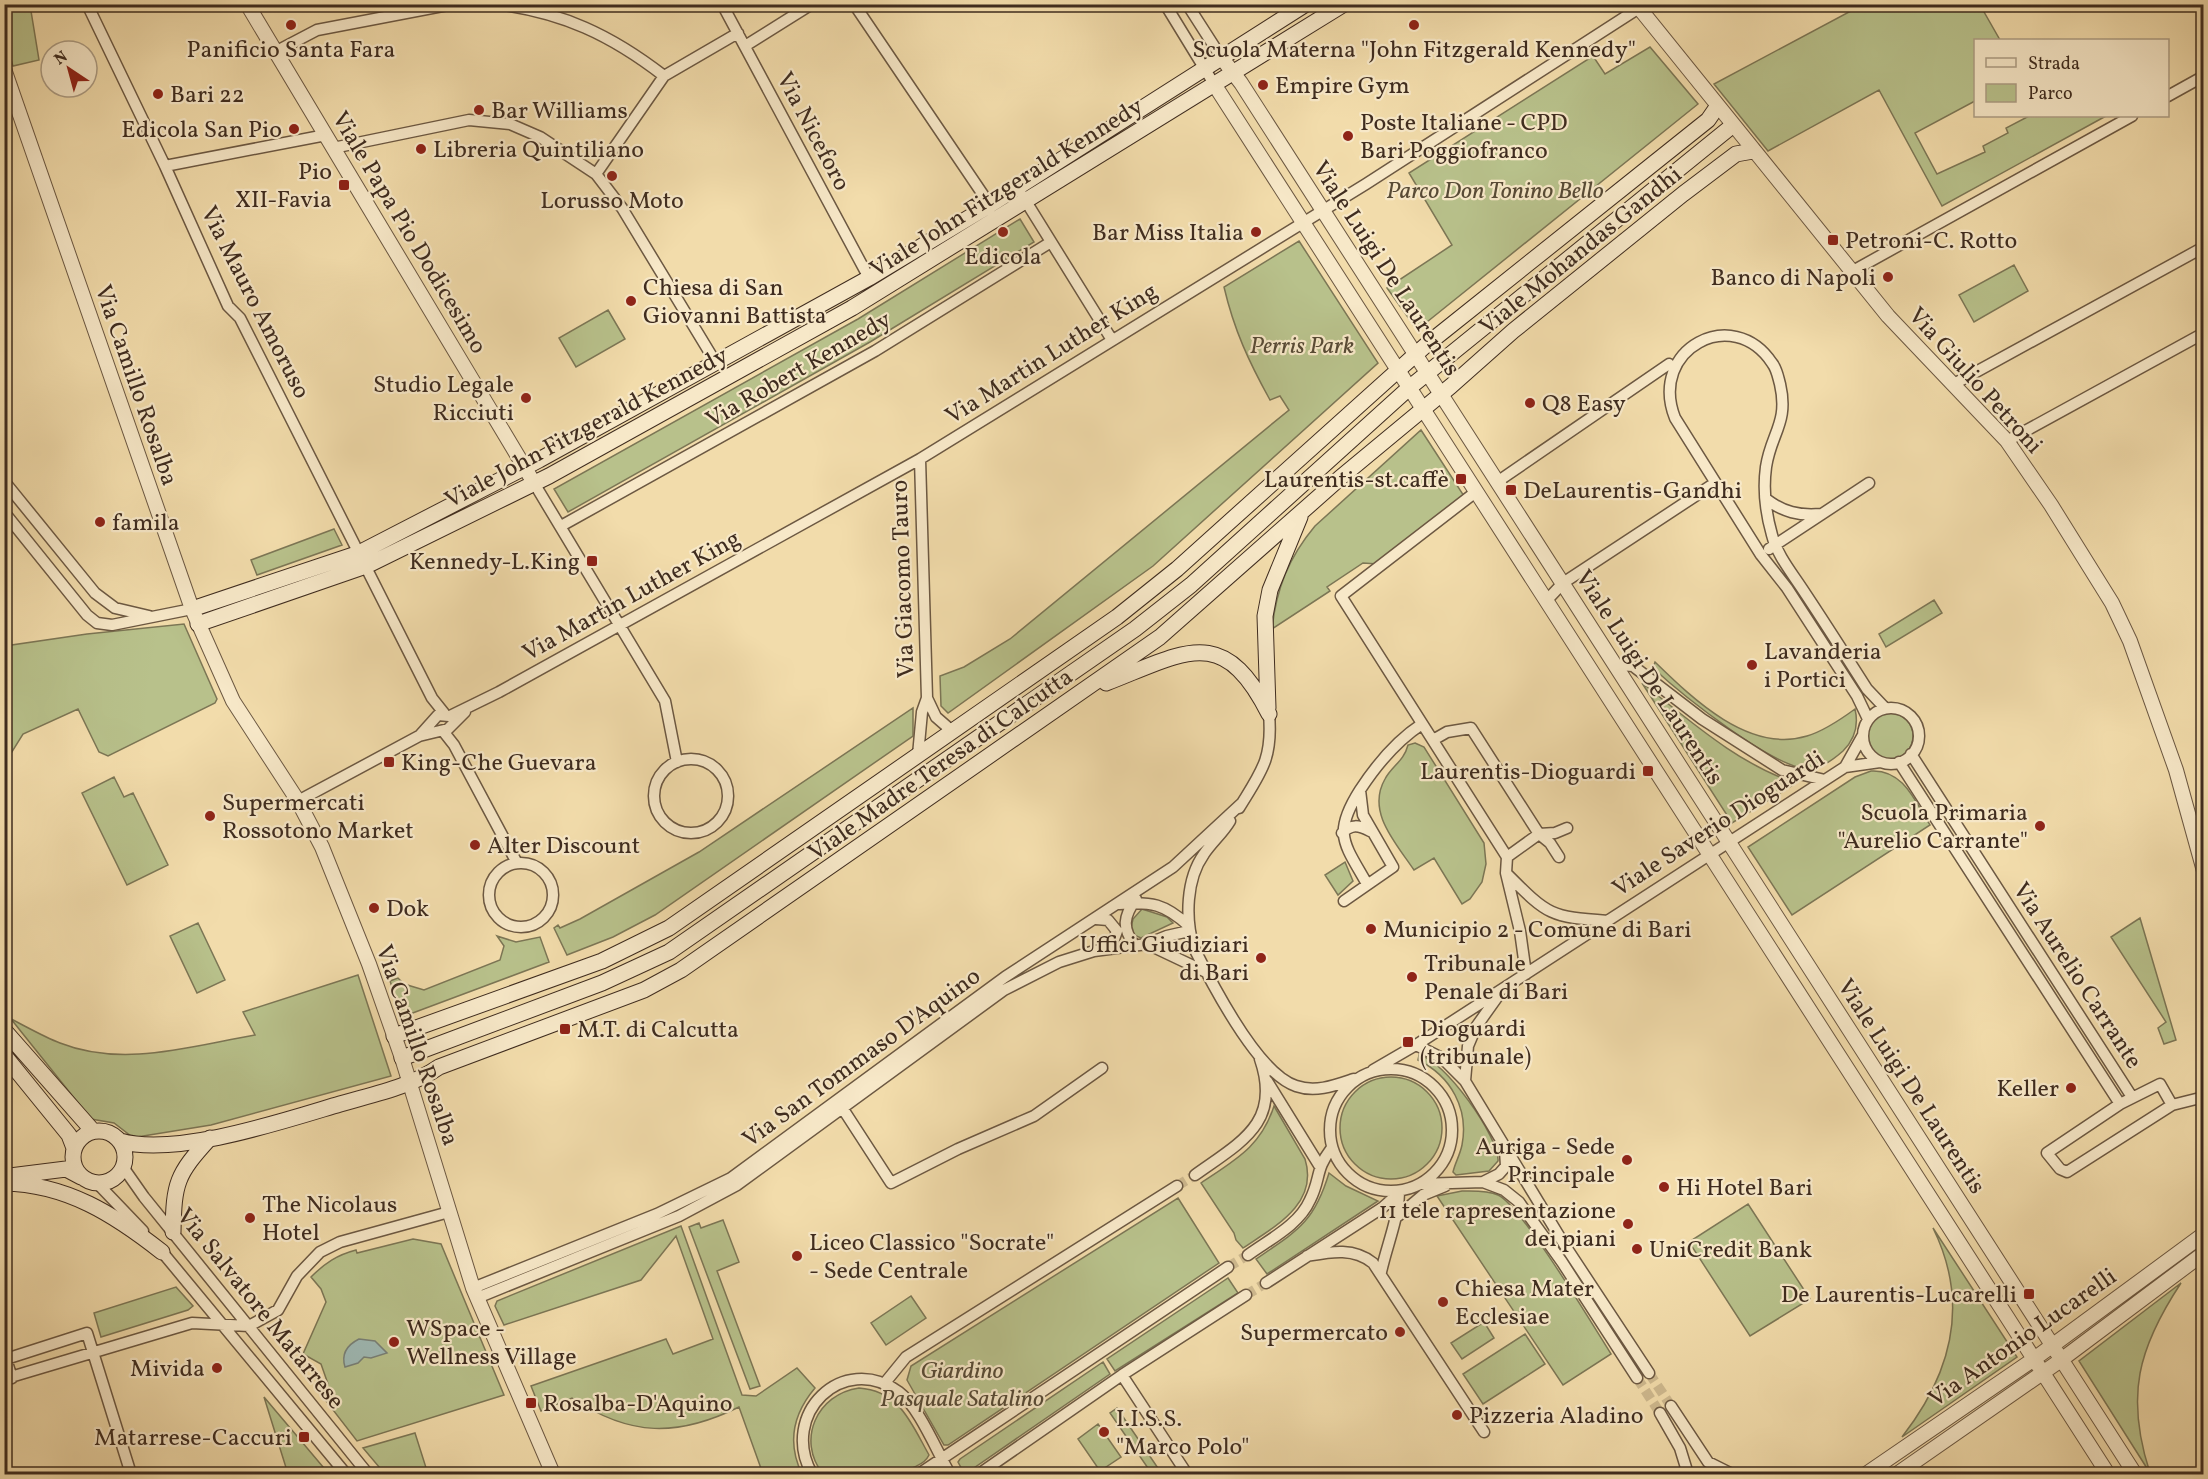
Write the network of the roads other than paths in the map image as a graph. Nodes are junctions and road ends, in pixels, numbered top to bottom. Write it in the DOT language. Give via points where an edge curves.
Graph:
graph roads {
  1 [pos="87,4"];
  2 [pos="247,4"];
  3 [pos="453,4"];
  4 [pos="496,4"];
  5 [pos="722,4"];
  6 [pos="812,4"];
  7 [pos="854,4"];
  8 [pos="1165,4"];
  9 [pos="1187,4"];
  10 [pos="1306,4"];
  11 [pos="1344,4"];
  12 [pos="1637,6"];
  13 [pos="738,33"];
  14 [pos="745,46"];
  15 [pos="275,52"];
  16 [pos="1221,57"];
  17 [pos="1205,67"];
  18 [pos="4,69"];
  19 [pos="1233,73"];
  20 [pos="664,76"];
  21 [pos="2204,76"];
  22 [pos="1214,84"];
  23 [pos="2169,95"];
  24 [pos="1716,106"];
  25 [pos="2130,117"];
  26 [pos="1732,126"];
  27 [pos="326,135"];
  28 [pos="333,148"];
  29 [pos="1753,151"];
  30 [pos="165,166"];
  31 [pos="596,174"];
  32 [pos="1017,188"];
  33 [pos="1653,191"];
  34 [pos="1683,194"];
  35 [pos="1026,201"];
  36 [pos="990,205"];
  37 [pos="1322,210"];
  38 [pos="1303,221"];
  39 [pos="1051,242"];
  40 [pos="2204,247"];
  41 [pos="1851,272"];
  42 [pos="1514,277"];
  43 [pos="868,278"];
  44 [pos="1517,301"];
  45 [pos="2204,333"];
  46 [pos="1112,340"];
  47 [pos="1415,354"];
  48 [pos="716,363"];
  49 [pos="1669,364"];
  50 [pos="1398,370"];
  51 [pos="1427,374"];
  52 [pos="726,379"];
  53 [pos="1954,384"];
  54 [pos="1409,388"];
  55 [pos="1440,393"];
  56 [pos="1422,409"];
  57 [pos="2007,441"];
  58 [pos="1335,455"];
  59 [pos="920,459"];
  60 [pos="526,467"];
  61 [pos="1340,478"];
  62 [pos="4,480"];
  63 [pos="1497,482"];
  64 [pos="534,483"];
  65 [pos="1715,483"];
  66 [pos="1869,483"];
  67 [pos="1477,491"];
  68 [pos="1766,499"];
  69 [pos="26,508"];
  70 [pos="1303,511"];
  71 [pos="1821,514"];
  72 [pos="8,516"];
  73 [pos="561,526"];
  74 [pos="1775,546"];
  75 [pos="1761,555"];
  76 [pos="363,559"];
  77 [pos="70,563"];
  78 [pos="55,574"];
  79 [pos="1563,583"];
  80 [pos="1548,599"];
  81 [pos="192,609"];
  82 [pos="149,616"];
  83 [pos="198,624"];
  84 [pos="620,624"];
  85 [pos="1618,665"];
  86 [pos="1597,677"];
  87 [pos="1083,692"];
  88 [pos="927,698"];
  89 [pos="1885,708"];
  90 [pos="1269,714"];
  91 [pos="1868,719"];
  92 [pos="444,722"];
  93 [pos="1422,724"];
  94 [pos="952,731"];
  95 [pos="1863,735"];
  96 [pos="1433,740"];
  97 [pos="1911,754"];
  98 [pos="918,755"];
  99 [pos="677,762"];
  100 [pos="1880,762"];
  101 [pos="1899,762"];
  102 [pos="1845,767"];
  103 [pos="1825,780"];
  104 [pos="1360,790"];
  105 [pos="298,801"];
  106 [pos="1241,804"];
  107 [pos="1567,828"];
  108 [pos="1370,831"];
  109 [pos="1342,833"];
  110 [pos="1539,834"];
  111 [pos="1729,843"];
  112 [pos="1710,856"];
  113 [pos="1507,857"];
  114 [pos="1559,857"];
  115 [pos="517,863"];
  116 [pos="2204,871"];
  117 [pos="1506,873"];
  118 [pos="1147,884"];
  119 [pos="1367,884"];
  120 [pos="1344,901"];
  121 [pos="1133,903"];
  122 [pos="1118,904"];
  123 [pos="1096,919"];
  124 [pos="1609,921"];
  125 [pos="1189,929"];
  126 [pos="1148,945"];
  127 [pos="1135,946"];
  128 [pos="1094,951"];
  129 [pos="1206,972"];
  130 [pos="1526,974"];
  131 [pos="524,988"];
  132 [pos="1504,988"];
  133 [pos="510,1018"];
  134 [pos="4,1030"];
  135 [pos="394,1036"];
  136 [pos="1416,1045"];
  137 [pos="4,1055"];
  138 [pos="402,1058"];
  139 [pos="1260,1059"];
  140 [pos="1102,1068"];
  141 [pos="1373,1070"];
  142 [pos="1354,1079"];
  143 [pos="1267,1081"];
  144 [pos="1465,1081"];
  145 [pos="410,1083"];
  146 [pos="1294,1086"];
  147 [pos="1276,1095"];
  148 [pos="2132,1097"];
  149 [pos="2204,1097"];
  150 [pos="2120,1104"];
  151 [pos="2172,1105"];
  152 [pos="843,1109"];
  153 [pos="93,1131"];
  154 [pos="210,1138"];
  155 [pos="120,1141"];
  156 [pos="146,1146"];
  157 [pos="1505,1148"];
  158 [pos="1331,1149"];
  159 [pos="73,1151"];
  160 [pos="124,1164"];
  161 [pos="1319,1165"];
  162 [pos="4,1169"];
  163 [pos="1195,1175"];
  164 [pos="81,1177"];
  165 [pos="4,1178"];
  166 [pos="1463,1182"];
  167 [pos="1483,1182"];
  168 [pos="4,1183"];
  169 [pos="98,1184"];
  170 [pos="1420,1184"];
  171 [pos="1177,1186"];
  172 [pos="1399,1193"];
  173 [pos="449,1212"];
  174 [pos="1398,1216"];
  175 [pos="173,1232"];
  176 [pos="2204,1234"];
  177 [pos="162,1252"];
  178 [pos="2204,1253"];
  179 [pos="1248,1254"];
  180 [pos="1307,1256"];
  181 [pos="1228,1267"];
  182 [pos="1381,1272"];
  183 [pos="507,1280"];
  184 [pos="1266,1283"];
  185 [pos="475,1293"];
  186 [pos="1246,1295"];
  187 [pos="221,1323"];
  188 [pos="249,1326"];
  189 [pos="2052,1346"];
  190 [pos="93,1353"];
  191 [pos="2034,1359"];
  192 [pos="2061,1360"];
  193 [pos="1649,1373"];
  194 [pos="2043,1373"];
  195 [pos="1122,1376"];
  196 [pos="7,1378"];
  197 [pos="1637,1378"];
  198 [pos="884,1384"];
  199 [pos="1671,1406"];
  200 [pos="1660,1413"];
  201 [pos="1484,1431"];
  202 [pos="942,1460"];
  203 [pos="1708,1462"];
  204 [pos="1690,1473"];
  205 [pos="131,1474"];
  206 [pos="346,1474"];
  207 [pos="368,1474"];
  208 [pos="553,1474"];
  209 [pos="812,1474"];
  210 [pos="919,1474"];
  211 [pos="950,1474"];
  212 [pos="979,1474"];
  213 [pos="1187,1474"];
  214 [pos="1716,1474"];
  215 [pos="1732,1474"];
  216 [pos="1866,1474"];
  217 [pos="1897,1474"];
  218 [pos="2108,1474"];
  219 [pos="2136,1474"];
  1 -- 30 [label="street, Via Mauro Amoruso"];
  2 -- 15 [label="street, Viale Papa Pio Dodicesimo"];
  3 -- 15 [label="street" via="317,30"];
  4 -- 20 [label="street" via="552,13 640,58"];
  5 -- 13 [label="street, Via Niceforo"];
  6 -- 14 [label="street"];
  7 -- 36 [label="street"];
  8 -- 17 [label="street"];
  9 -- 16 [label="street"];
  10 -- 16 [label="main road, Viale John Fitzgerald Kennedy"];
  11 -- 19 [label="main road, Viale John Fitzgerald Kennedy"];
  12 -- 24 [label="street, Via Giulio Petroni"];
  12 -- 37 [label="street, Via Martin Luther King"];
  13 -- 14 [label="street, Via Niceforo"];
  13 -- 20 [label="street"];
  14 -- 43 [label="street, Via Niceforo"];
  15 -- 27 [label="street, Viale Papa Pio Dodicesimo"];
  16 -- 17 [label="main road, Viale John Fitzgerald Kennedy"];
  16 -- 19 [label="street, Viale Luigi De Laurentis"];
  17 -- 22 [label="street"];
  17 -- 32 [label="main road, Viale John Fitzgerald Kennedy"];
  18 -- 81 [label="street, Via Camillo Rosalba"];
  19 -- 22 [label="main road, Viale John Fitzgerald Kennedy"];
  19 -- 37 [label="street, Viale Luigi De Laurentis"];
  20 -- 31 [label="street"];
  21 -- 23 [label="street"];
  22 -- 35 [label="main road, Viale John Fitzgerald Kennedy"];
  22 -- 38 [label="street, Viale Luigi De Laurentis"];
  24 -- 26 [label="street, Via Giulio Petroni"];
  24 -- 42 [label="main road, Viale Mohandas Gandhi" via="1708,120"];
  25 -- 41 [label="street"];
  26 -- 29 [label="street, Via Giulio Petroni"];
  26 -- 33 [label="main road, Viale Mohandas Gandhi"];
  27 -- 28 [label="street, Viale Papa Pio Dodicesimo"];
  27 -- 30 [label="street"];
  28 -- 31 [label="street" via="469,120 510,124 540,137"];
  28 -- 60 [label="street, Viale Papa Pio Dodicesimo"];
  29 -- 34 [label="main road, Viale Mohandas Gandhi" via="1736,154"];
  29 -- 41 [label="street, Via Giulio Petroni"];
  30 -- 76 [label="street, Via Mauro Amoruso" via="228,306 240,318"];
  31 -- 48 [label="street" via="622,208"];
  32 -- 35 [label="street"];
  32 -- 36 [label="main road, Viale John Fitzgerald Kennedy"];
  33 -- 34 [label="main road"];
  33 -- 44 [label="main road, Viale Mohandas Gandhi"];
  34 -- 55 [label="main road, Viale Mohandas Gandhi"];
  35 -- 39 [label="street"];
  35 -- 52 [label="main road, Viale John Fitzgerald Kennedy" via="861,303"];
  36 -- 43 [label="main road, Viale John Fitzgerald Kennedy"];
  37 -- 38 [label="street, Via Martin Luther King"];
  37 -- 47 [label="street, Viale Luigi De Laurentis"];
  38 -- 46 [label="street, Via Martin Luther King"];
  38 -- 50 [label="street, Viale Luigi De Laurentis"];
  39 -- 46 [label="street"];
  39 -- 73 [label="street, Via Robert Kennedy" via="875,351"];
  40 -- 53 [label="street"];
  41 -- 53 [label="street, Via Giulio Petroni"];
  42 -- 44 [label="main road"];
  42 -- 47 [label="main road, Viale Mohandas Gandhi"];
  43 -- 48 [label="main road, Viale John Fitzgerald Kennedy"];
  44 -- 51 [label="main road, Viale Mohandas Gandhi"];
  45 -- 57 [label="street"];
  46 -- 59 [label="street, Via Martin Luther King"];
  47 -- 50 [label="main road, Viale Madre Teresa di Calcutta"];
  47 -- 51 [label="street, Viale Luigi De Laurentis"];
  48 -- 52 [label="street"];
  48 -- 60 [label="main road, Viale John Fitzgerald Kennedy"];
  49 -- 63 [label="street"];
  50 -- 54 [label="street, Viale Luigi De Laurentis"];
  50 -- 94 [label="main road, Viale Madre Teresa di Calcutta" via="1144,596"];
  51 -- 54 [label="main road, Viale Madre Teresa di Calcutta"];
  51 -- 55 [label="street, Viale Luigi De Laurentis"];
  52 -- 64 [label="main road, Viale John Fitzgerald Kennedy"];
  53 -- 57 [label="street, Via Giulio Petroni"];
  54 -- 56 [label="street, Viale Luigi De Laurentis"];
  54 -- 58 [label="main road, Viale Madre Teresa di Calcutta"];
  55 -- 56 [label="main road, Viale Madre Teresa di Calcutta"];
  55 -- 63 [label="street, Viale Luigi De Laurentis"];
  56 -- 61 [label="main road, Viale Madre Teresa di Calcutta"];
  56 -- 67 [label="street, Viale Luigi De Laurentis"];
  57 -- 116 [label="street, Via Giulio Petroni" via="2089,566 2125,631 2176,770"];
  58 -- 61 [label="main road"];
  58 -- 133 [label="main road, Viale Madre Teresa di Calcutta" via="1191,585 1135,629 689,940 636,969"];
  59 -- 84 [label="street, Via Martin Luther King"];
  59 -- 88 [label="street, Via Giacomo Tauro"];
  60 -- 64 [label="street, Viale Papa Pio Dodicesimo"];
  60 -- 76 [label="main road, Viale John Fitzgerald Kennedy"];
  61 -- 70 [label="main road, Viale Madre Teresa di Calcutta"];
  62 -- 69 [label="street"];
  63 -- 79 [label="street, Viale Luigi De Laurentis"];
  64 -- 73 [label="street"];
  64 -- 76 [label="main road, Viale John Fitzgerald Kennedy"];
  65 -- 68 [label="street" via="1675,418 1668,393 1670,376 1685,352 1697,344 1712,338 1742,338 1756,345 1774,366 1782,393 1783,415 1769,454"];
  65 -- 75 [label="street"];
  65 -- 79 [label="street"];
  66 -- 71 [label="street"];
  67 -- 80 [label="street, Viale Luigi De Laurentis"];
  67 -- 93 [label="street" via="1341,596"];
  68 -- 71 [label="street" via="1796,514"];
  68 -- 74 [label="street"];
  69 -- 72 [label="street"];
  69 -- 77 [label="street"];
  70 -- 87 [label="main road, Viale Madre Teresa di Calcutta" via="1160,637"];
  70 -- 90 [label="main road" via="1270,590 1265,616"];
  71 -- 74 [label="street"];
  72 -- 78 [label="street"];
  73 -- 84 [label="street"];
  74 -- 75 [label="street"];
  74 -- 89 [label="street" via="1868,689"];
  75 -- 91 [label="street" via="1787,588"];
  76 -- 81 [label="main road, Viale John Fitzgerald Kennedy"];
  76 -- 83 [label="main road, Viale John Fitzgerald Kennedy"];
  76 -- 92 [label="street, Via Mauro Amoruso"];
  77 -- 78 [label="street"];
  77 -- 82 [label="street" via="95,593 115,608"];
  78 -- 82 [label="street" via="97,623 112,625"];
  79 -- 80 [label="street"];
  79 -- 85 [label="street, Viale Luigi De Laurentis"];
  80 -- 86 [label="street, Viale Luigi De Laurentis"];
  81 -- 82 [label="street"];
  81 -- 83 [label="street, Via Camillo Rosalba"];
  83 -- 105 [label="street, Via Camillo Rosalba" via="234,702"];
  84 -- 92 [label="street, Via Martin Luther King"];
  84 -- 99 [label="street" via="665,702"];
  85 -- 86 [label="street"];
  85 -- 103 [label="street" via="1633,666 1702,719 1782,770"];
  85 -- 111 [label="street, Viale Luigi De Laurentis"];
  86 -- 112 [label="street, Viale Luigi De Laurentis"];
  87 -- 90 [label="main road" via="1163,658 1209,652 1242,670"];
  87 -- 145 [label="main road, Viale Madre Teresa di Calcutta" via="681,970 644,990 439,1067"];
  88 -- 94 [label="street, Via Giacomo Tauro" via="936,717"];
  88 -- 98 [label="street, Via Giacomo Tauro"];
  89 -- 91 [label="street"];
  89 -- 97 [label="street" via="1902,710 1915,722 1918,738"];
  90 -- 106 [label="street" via="1268,758"];
  91 -- 95 [label="street"];
  92 -- 105 [label="street, Via Martin Luther King"];
  92 -- 115 [label="street, Via Mauro Amoruso"];
  93 -- 96 [label="street"];
  93 -- 104 [label="street" via="1386,756"];
  94 -- 98 [label="main road, Viale Madre Teresa di Calcutta"];
  95 -- 100 [label="street" via="1868,752"];
  95 -- 102 [label="street, Viale Saverio Dioguardi"];
  96 -- 110 [label="street" via="1447,732 1472,728"];
  96 -- 113 [label="street"];
  97 -- 101 [label="street"];
  97 -- 148 [label="street, Via Aurelio Carrante"];
  98 -- 131 [label="main road, Viale Madre Teresa di Calcutta" via="669,928 602,962"];
  99 -- 99 [label="street" via="663,771 657,782 655,803 663,820 675,829 708,829 726,806 724,779 711,764 701,760"];
  100 -- 101 [label="street"];
  100 -- 102 [label="street, Viale Saverio Dioguardi"];
  101 -- 150 [label="street, Via Aurelio Carrante"];
  102 -- 103 [label="street, Viale Saverio Dioguardi"];
  103 -- 111 [label="street, Viale Saverio Dioguardi"];
  104 -- 108 [label="street" via="1363,815"];
  104 -- 109 [label="street" via="1345,817"];
  105 -- 135 [label="street, Via Camillo Rosalba" via="322,848"];
  106 -- 118 [label="street, Via San Tommaso D'Aquino" via="1189,853"];
  106 -- 125 [label="street" via="1195,871 1189,897"];
  107 -- 110 [label="street"];
  108 -- 109 [label="street" via="1350,826"];
  108 -- 119 [label="street" via="1393,867"];
  109 -- 119 [label="street"];
  110 -- 113 [label="street"];
  110 -- 114 [label="street"];
  111 -- 112 [label="street, Viale Saverio Dioguardi"];
  111 -- 189 [label="street, Viale Luigi De Laurentis"];
  112 -- 124 [label="street, Viale Saverio Dioguardi"];
  112 -- 191 [label="street, Viale Luigi De Laurentis"];
  113 -- 117 [label="street"];
  115 -- 115 [label="street" via="495,875 489,888 489,902 496,917 504,923 526,927 543,920 550,910 553,890 544,872 527,863"];
  117 -- 124 [label="street" via="1556,916"];
  117 -- 130 [label="street"];
  118 -- 121 [label="street"];
  118 -- 122 [label="street, Via San Tommaso D'Aquino"];
  119 -- 120 [label="street"];
  121 -- 122 [label="street"];
  121 -- 125 [label="street" via="1170,910"];
  121 -- 127 [label="street" via="1124,922 1126,934"];
  122 -- 123 [label="street, Via San Tommaso D'Aquino"];
  123 -- 128 [label="street" via="1108,920 1117,931 1113,942"];
  123 -- 183 [label="street, Via San Tommaso D'Aquino" via="1005,978 731,1178"];
  124 -- 130 [label="street, Viale Saverio Dioguardi"];
  125 -- 126 [label="street"];
  125 -- 129 [label="street"];
  126 -- 127 [label="street, Via San Tommaso D'Aquino"];
  126 -- 129 [label="street, Via San Tommaso D'Aquino"];
  127 -- 128 [label="street, Via San Tommaso D'Aquino"];
  128 -- 152 [label="street, Via San Tommaso D'Aquino" via="1059,962 1004,990"];
  129 -- 139 [label="street"];
  130 -- 132 [label="street, Viale Saverio Dioguardi"];
  131 -- 133 [label="main road"];
  131 -- 135 [label="main road, Viale Madre Teresa di Calcutta"];
  132 -- 136 [label="street, Viale Saverio Dioguardi"];
  132 -- 144 [label="street" via="1472,1036"];
  133 -- 138 [label="main road, Viale Madre Teresa di Calcutta"];
  134 -- 153 [label="main road"];
  135 -- 138 [label="street, Via Camillo Rosalba"];
  136 -- 141 [label="street, Viale Saverio Dioguardi"];
  136 -- 144 [label="street" via="1442,1058"];
  137 -- 159 [label="main road" via="69,1135"];
  138 -- 145 [label="street, Via Camillo Rosalba"];
  139 -- 143 [label="street"];
  139 -- 146 [label="street"];
  140 -- 152 [label="street" via="1034,1116 891,1183"];
  141 -- 142 [label="street"];
  141 -- 170 [label="street" via="1395,1069 1416,1074 1432,1084 1446,1101 1452,1131 1446,1159"];
  142 -- 146 [label="street" via="1311,1089"];
  142 -- 158 [label="street" via="1336,1101 1331,1115"];
  143 -- 147 [label="street"];
  143 -- 163 [label="street" via="1268,1099 1253,1129"];
  144 -- 157 [label="street"];
  145 -- 154 [label="main road, Viale Madre Teresa di Calcutta"];
  145 -- 173 [label="street, Via Camillo Rosalba"];
  146 -- 147 [label="street"];
  147 -- 161 [label="street"];
  148 -- 150 [label="street"];
  148 -- 151 [label="street" via="2160,1084"];
  149 -- 151 [label="street"];
  150 -- 151 [label="street" via="2047,1154 2067,1172 2076,1169"];
  152 -- 183 [label="street, Via San Tommaso D'Aquino" via="710,1201"];
  153 -- 155 [label="main road" via="105,1131"];
  153 -- 159 [label="main road" via="81,1137"];
  154 -- 156 [label="main road, Viale Madre Teresa di Calcutta"];
  154 -- 175 [label="main road" via="188,1162 176,1184"];
  155 -- 156 [label="main road"];
  155 -- 160 [label="main road"];
  156 -- 160 [label="main road"];
  157 -- 167 [label="street" via="1506,1166"];
  157 -- 193 [label="street"];
  158 -- 161 [label="street"];
  158 -- 172 [label="street" via="1344,1169 1363,1185"];
  159 -- 162 [label="main road" via="44,1163"];
  159 -- 164 [label="main road" via="74,1166"];
  160 -- 169 [label="main road" via="111,1181"];
  160 -- 175 [label="street, Via Salvatore Matarrese" via="128,1177"];
  161 -- 179 [label="street" via="1311,1198 1302,1214"];
  164 -- 165 [label="main road" via="66,1169"];
  164 -- 169 [label="main road"];
  166 -- 167 [label="street"];
  166 -- 170 [label="street"];
  166 -- 174 [label="street" via="1424,1195"];
  167 -- 197 [label="street" via="1504,1190 1530,1216"];
  168 -- 177 [label="main road" via="28,1184 76,1197 132,1228"];
  169 -- 177 [label="street, Via Salvatore Matarrese"];
  170 -- 172 [label="street"];
  171 -- 198 [label="street" via="906,1357"];
  172 -- 174 [label="street"];
  172 -- 180 [label="street"];
  173 -- 185 [label="street, Via Camillo Rosalba"];
  173 -- 188 [label="street" via="340,1242 320,1252 304,1268 278,1310"];
  174 -- 182 [label="street"];
  175 -- 188 [label="street, Via Salvatore Matarrese"];
  176 -- 189 [label="street, Via Antonio Lucarelli"];
  177 -- 187 [label="street, Via Salvatore Matarrese"];
  178 -- 192 [label="street, Via Antonio Lucarelli"];
  180 -- 182 [label="street" via="1346,1251 1364,1256"];
  180 -- 184 [label="street"];
  181 -- 202 [label="street"];
  182 -- 201 [label="street"];
  183 -- 185 [label="street, Via San Tommaso D'Aquino"];
  185 -- 208 [label="street, Via Camillo Rosalba"];
  186 -- 195 [label="street"];
  187 -- 188 [label="street"];
  187 -- 190 [label="street" via="192,1323"];
  187 -- 206 [label="street, Via Salvatore Matarrese"];
  188 -- 207 [label="street, Via Salvatore Matarrese"];
  189 -- 191 [label="street, Via Antonio Lucarelli"];
  189 -- 192 [label="street, Viale Luigi De Laurentis"];
  190 -- 196 [label="street"];
  190 -- 196 [label="street" via="87,1333 6,1359"];
  190 -- 205 [label="street"];
  191 -- 194 [label="street, Viale Luigi De Laurentis"];
  191 -- 216 [label="street, Via Antonio Lucarelli"];
  192 -- 194 [label="street, Via Antonio Lucarelli"];
  192 -- 219 [label="street, Viale Luigi De Laurentis"];
  194 -- 217 [label="street, Via Antonio Lucarelli"];
  194 -- 218 [label="street, Viale Luigi De Laurentis"];
  195 -- 212 [label="street"];
  195 -- 213 [label="street"];
  198 -- 202 [label="street" via="907,1400"];
  198 -- 209 [label="street" via="844,1382 811,1406 801,1443"];
  199 -- 203 [label="street"];
  200 -- 204 [label="street"];
  202 -- 210 [label="street"];
  202 -- 211 [label="street"];
  203 -- 214 [label="street"];
  203 -- 215 [label="street"];
}
